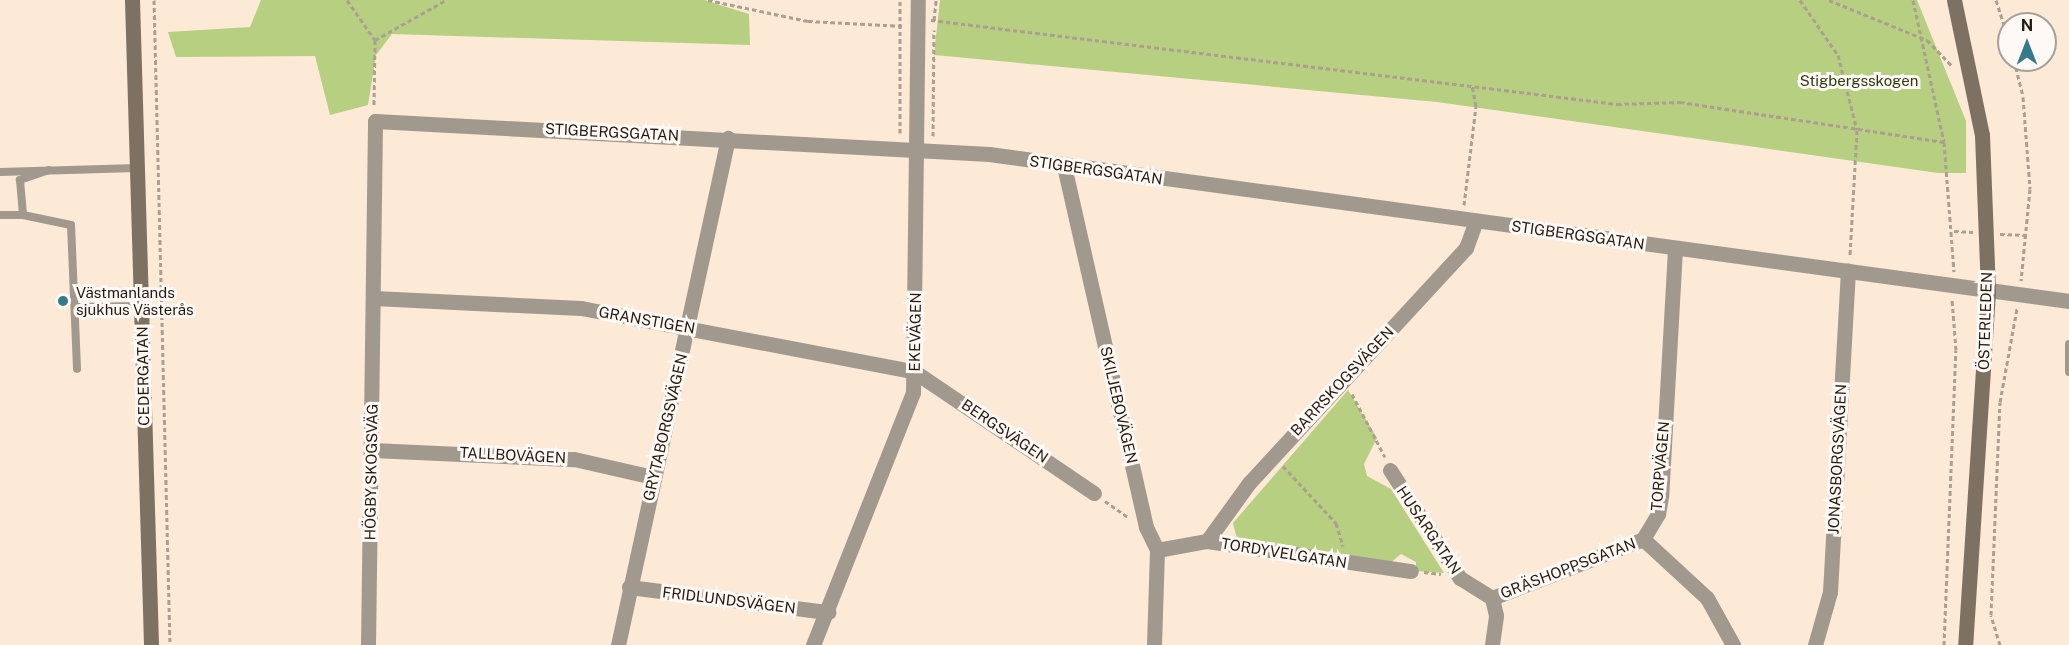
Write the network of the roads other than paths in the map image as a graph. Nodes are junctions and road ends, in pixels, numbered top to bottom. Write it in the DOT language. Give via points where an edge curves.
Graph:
graph roads {
  1 [pos="132,0"];
  2 [pos="918,0"];
  3 [pos="1954,0"];
  4 [pos="728,138"];
  5 [pos="917,148"];
  6 [pos="1064,166"];
  7 [pos="137,168"];
  8 [pos="49,170"];
  9 [pos="0,172"];
  10 [pos="0,215"];
  11 [pos="22,215"];
  12 [pos="1476,221"];
  13 [pos="1675,249"];
  14 [pos="1848,271"];
  15 [pos="1988,292"];
  16 [pos="374,298"];
  17 [pos="2069,301"];
  18 [pos="141,306"];
  19 [pos="75,307"];
  20 [pos="687,328"];
  21 [pos="2069,344"];
  22 [pos="77,369"];
  23 [pos="915,372"];
  24 [pos="2069,372"];
  25 [pos="372,450"];
  26 [pos="1390,470"];
  27 [pos="653,477"];
  28 [pos="1094,493"];
  29 [pos="1643,539"];
  30 [pos="1206,541"];
  31 [pos="1157,550"];
  32 [pos="1411,571"];
  33 [pos="629,588"];
  34 [pos="1492,598"];
  35 [pos="828,612"];
  36 [pos="152,645"];
  37 [pos="368,645"];
  38 [pos="618,645"];
  39 [pos="813,645"];
  40 [pos="1154,645"];
  41 [pos="1492,645"];
  42 [pos="1733,645"];
  43 [pos="1815,645"];
  44 [pos="1965,645"];
  1 -- 7 [label="street, CEDERGATAN"];
  2 -- 5 [label="street, EKEVÄGEN"];
  3 -- 15 [label="street, ÖSTERLEDEN" via="1982,135"];
  4 -- 5 [label="street, STIGBERGSGATAN"];
  4 -- 16 [label="street, STIGBERGSGATAN" via="375,121"];
  4 -- 20 [label="street, GRYTABORGSVÄGEN"];
  5 -- 6 [label="street, STIGBERGSGATAN"];
  5 -- 23 [label="street, EKEVÄGEN"];
  6 -- 12 [label="street, STIGBERGSGATAN"];
  6 -- 31 [label="street, SKILJEBOVÄGEN" via="1146,527"];
  7 -- 8 [label="lane"];
  7 -- 18 [label="street, CEDERGATAN"];
  8 -- 9 [label="lane"];
  8 -- 11 [label="lane" via="20,180"];
  10 -- 11 [label="lane"];
  11 -- 19 [label="lane" via="71,225"];
  12 -- 13 [label="street, STIGBERGSGATAN"];
  12 -- 30 [label="street, BARRSKOGSVÄGEN" via="1466,248 1274,456"];
  13 -- 14 [label="street, STIGBERGSGATAN"];
  13 -- 29 [label="street, TORPVÄGEN" via="1661,496 1658,514"];
  14 -- 15 [label="street, STIGBERGSGATAN"];
  14 -- 43 [label="street, JONASBORGSVÄGEN" via="1830,592"];
  15 -- 17 [label="street, STIGBERGSGATAN"];
  15 -- 44 [label="street, ÖSTERLEDEN"];
  16 -- 20 [label="street, GRANSTIGEN" via="581,308"];
  16 -- 25 [label="street, HÖGBY SKOGSVÄG"];
  18 -- 19 [label="lane"];
  18 -- 36 [label="street, CEDERGATAN"];
  19 -- 22 [label="lane"];
  20 -- 23 [label="street, GRANSTIGEN"];
  20 -- 27 [label="street, GRYTABORGSVÄGEN"];
  21 -- 24 [label="lane"];
  23 -- 28 [label="street, BERGSVÄGEN"];
  23 -- 35 [label="street, EKEVÄGEN" via="913,393"];
  25 -- 27 [label="street, TALLBOVÄGEN" via="574,459"];
  25 -- 37 [label="street, HÖGBY SKOGSVÄG"];
  26 -- 34 [label="street, HUSARGATAN" via="1460,578"];
  27 -- 33 [label="street, GRYTABORGSVÄGEN"];
  29 -- 34 [label="street, GRÄSHOPPSGATAN"];
  29 -- 42 [label="street" via="1707,598"];
  30 -- 31 [label="street, TORDYVELGATAN"];
  30 -- 32 [label="street, TORDYVELGATAN"];
  31 -- 40 [label="street, SKILJEBOVÄGEN"];
  33 -- 35 [label="street, FRIDLUNDSVÄGEN"];
  33 -- 38 [label="street, GRYTABORGSVÄGEN"];
  34 -- 41 [label="street" via="1496,616"];
  35 -- 39 [label="street, EKEVÄGEN"];
}
